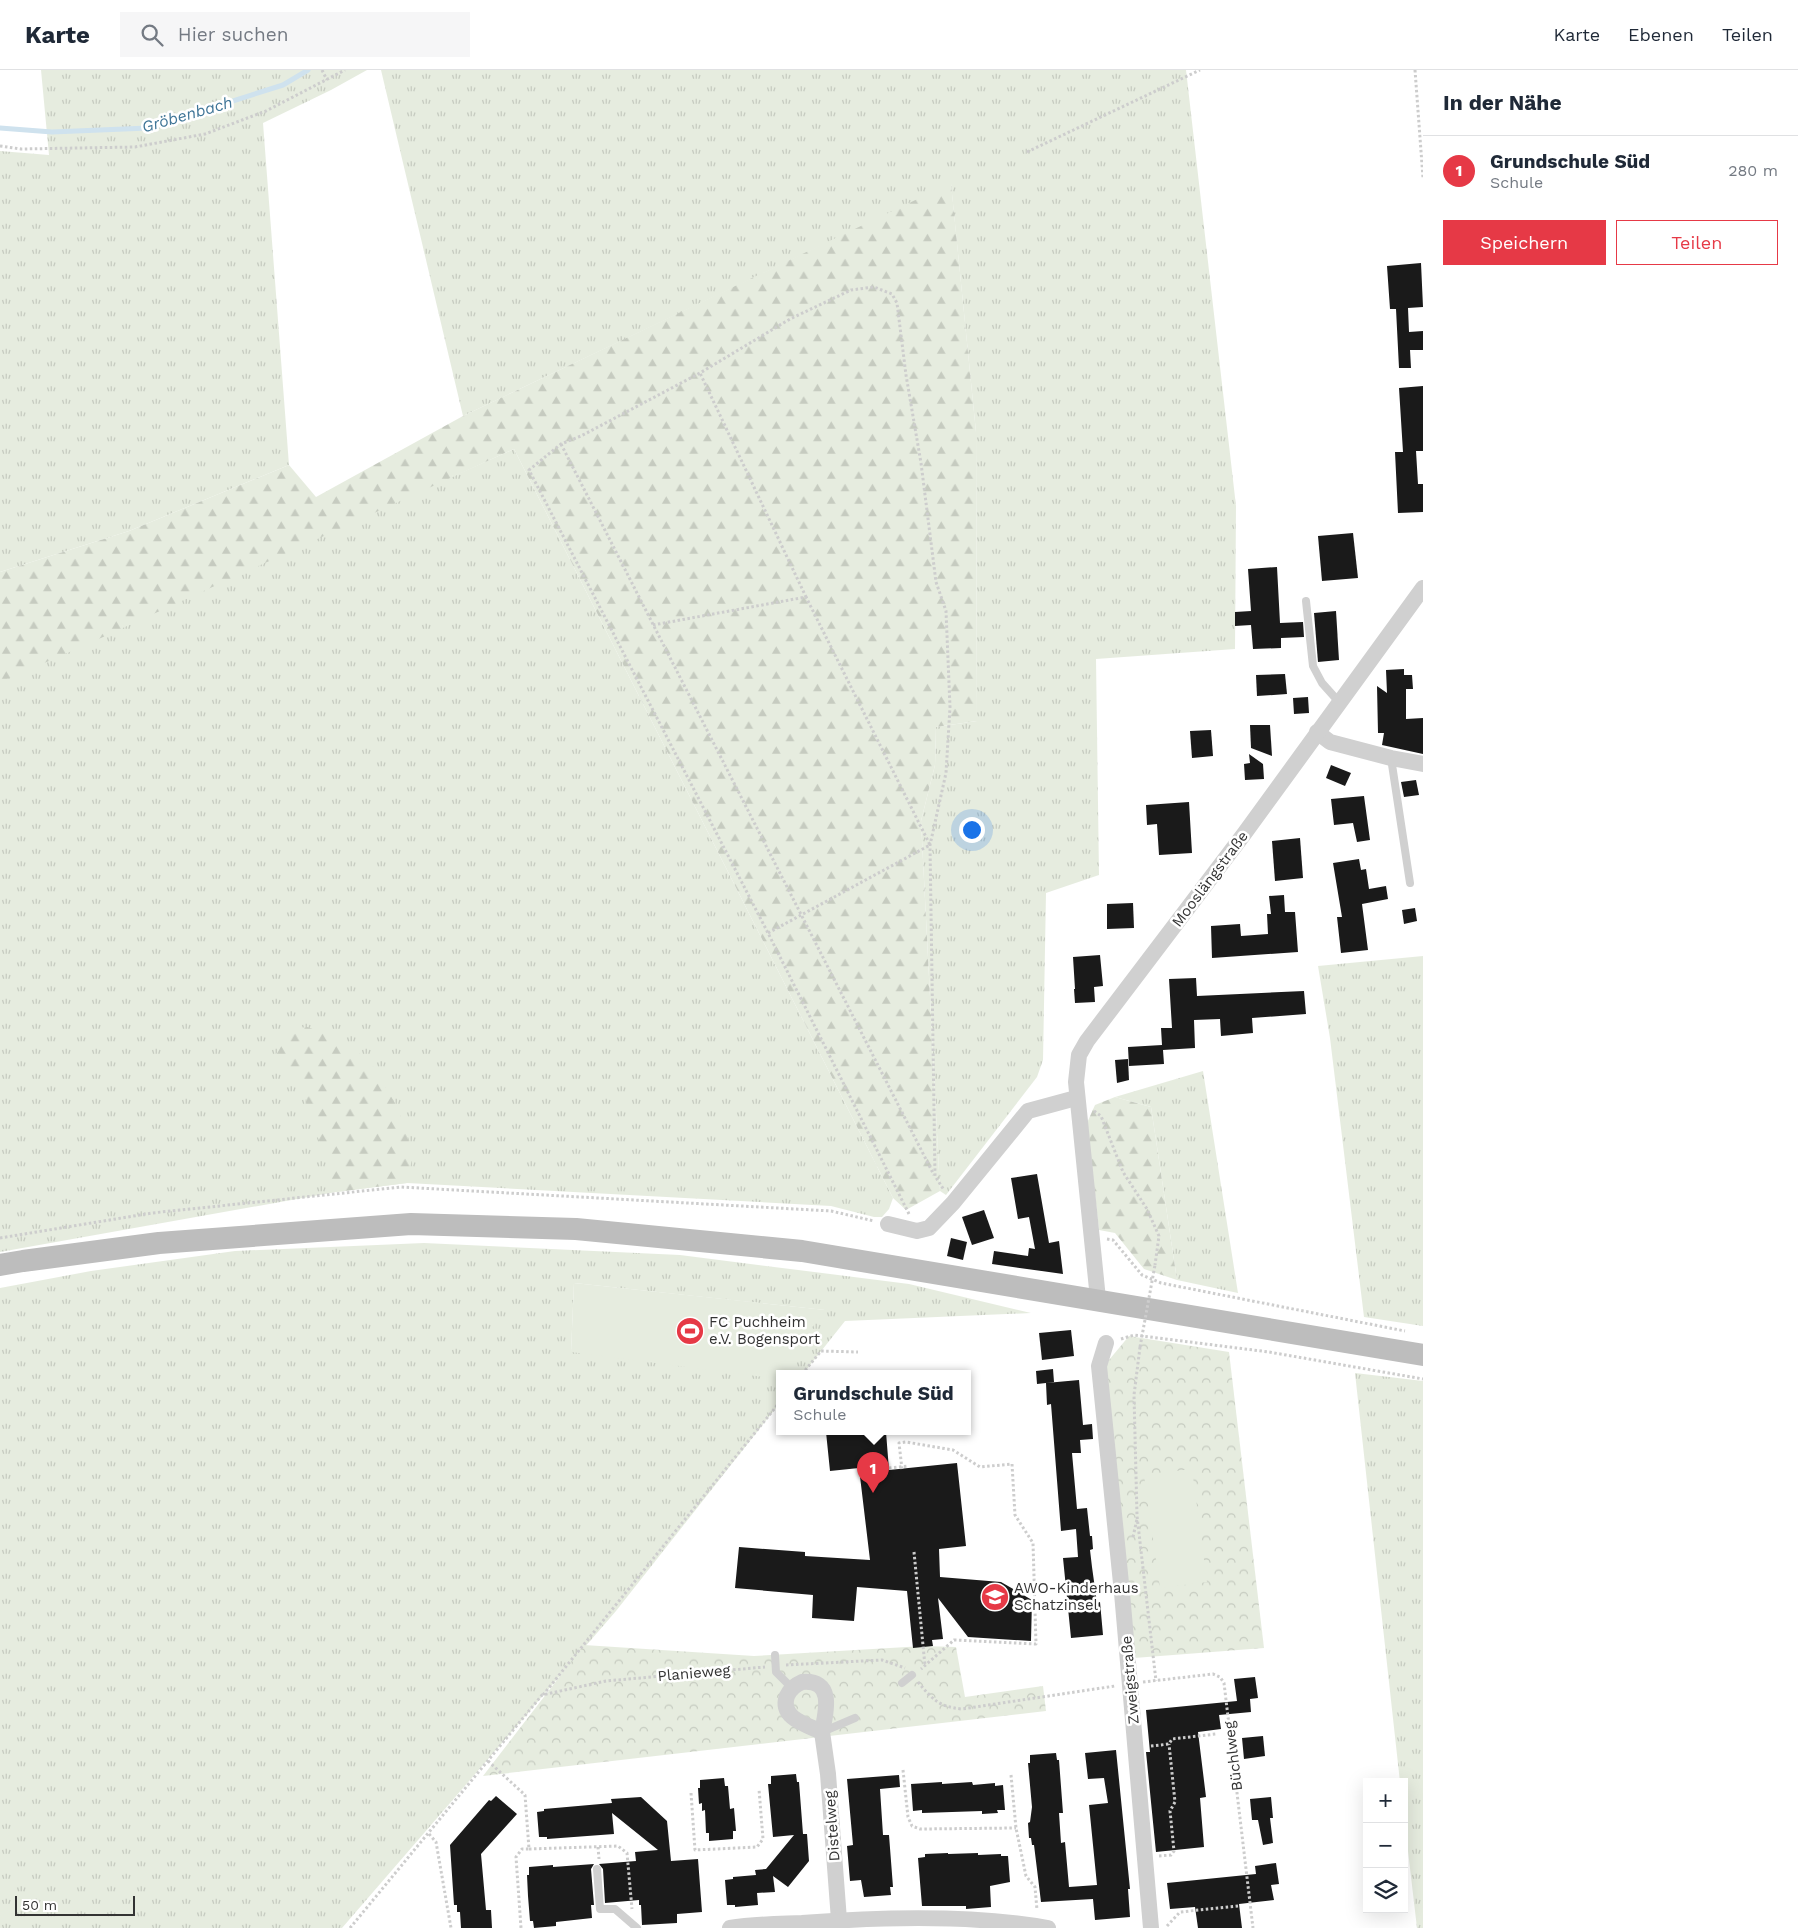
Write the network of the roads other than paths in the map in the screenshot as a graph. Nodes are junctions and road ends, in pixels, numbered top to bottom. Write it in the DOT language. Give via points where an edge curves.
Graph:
graph roads {
  1 [pos="1423,588"];
  2 [pos="1306,601"];
  3 [pos="1339,702"];
  4 [pos="1317,732"];
  5 [pos="1391,758"];
  6 [pos="1423,764"];
  7 [pos="1410,883"];
  8 [pos="1076,1098"];
  9 [pos="888,1224"];
  10 [pos="0,1265"];
  11 [pos="1098,1300"];
  12 [pos="1106,1343"];
  13 [pos="1423,1355"];
  14 [pos="775,1655"];
  15 [pos="912,1675"];
  16 [pos="902,1683"];
  17 [pos="792,1688"];
  18 [pos="855,1718"];
  19 [pos="822,1732"];
  20 [pos="597,1868"];
  21 [pos="839,1920"];
  22 [pos="757,1927"];
  23 [pos="637,1928"];
  24 [pos="730,1928"];
  25 [pos="1048,1928"];
  26 [pos="1152,1928"];
  1 -- 3 [label="street, Mooslängstraße" via="1384,634"];
  2 -- 3 [label="lane" via="1315,673"];
  3 -- 4 [label="street, Mooslängstraße"];
  4 -- 5 [label="street" via="1330,742"];
  4 -- 8 [label="street, Mooslängstraße" via="1087,1040 1079,1055"];
  5 -- 6 [label="street"];
  5 -- 7 [label="lane"];
  8 -- 9 [label="street" via="1028,1111 929,1228 917,1231"];
  8 -- 11 [label="street, Mooslängstraße"];
  10 -- 11 [label="street" via="159,1243 401,1225 557,1228 802,1251"];
  11 -- 13 [label="street"];
  12 -- 26 [label="street, Zweigstraße" via="1099,1366"];
  14 -- 17 [label="lane" via="776,1672"];
  15 -- 16 [label="lane"];
  17 -- 19 [label="street" via="786,1700 789,1714"];
  17 -- 19 [label="street, Distelweg" via="809,1682 823,1691 827,1704"];
  18 -- 19 [label="lane"];
  19 -- 21 [label="street, Distelweg"];
  20 -- 23 [label="lane" via="600,1909 615,1909"];
  21 -- 22 [label="street"];
  21 -- 25 [label="street" via="912,1918"];
  22 -- 24 [label="street"];
}
